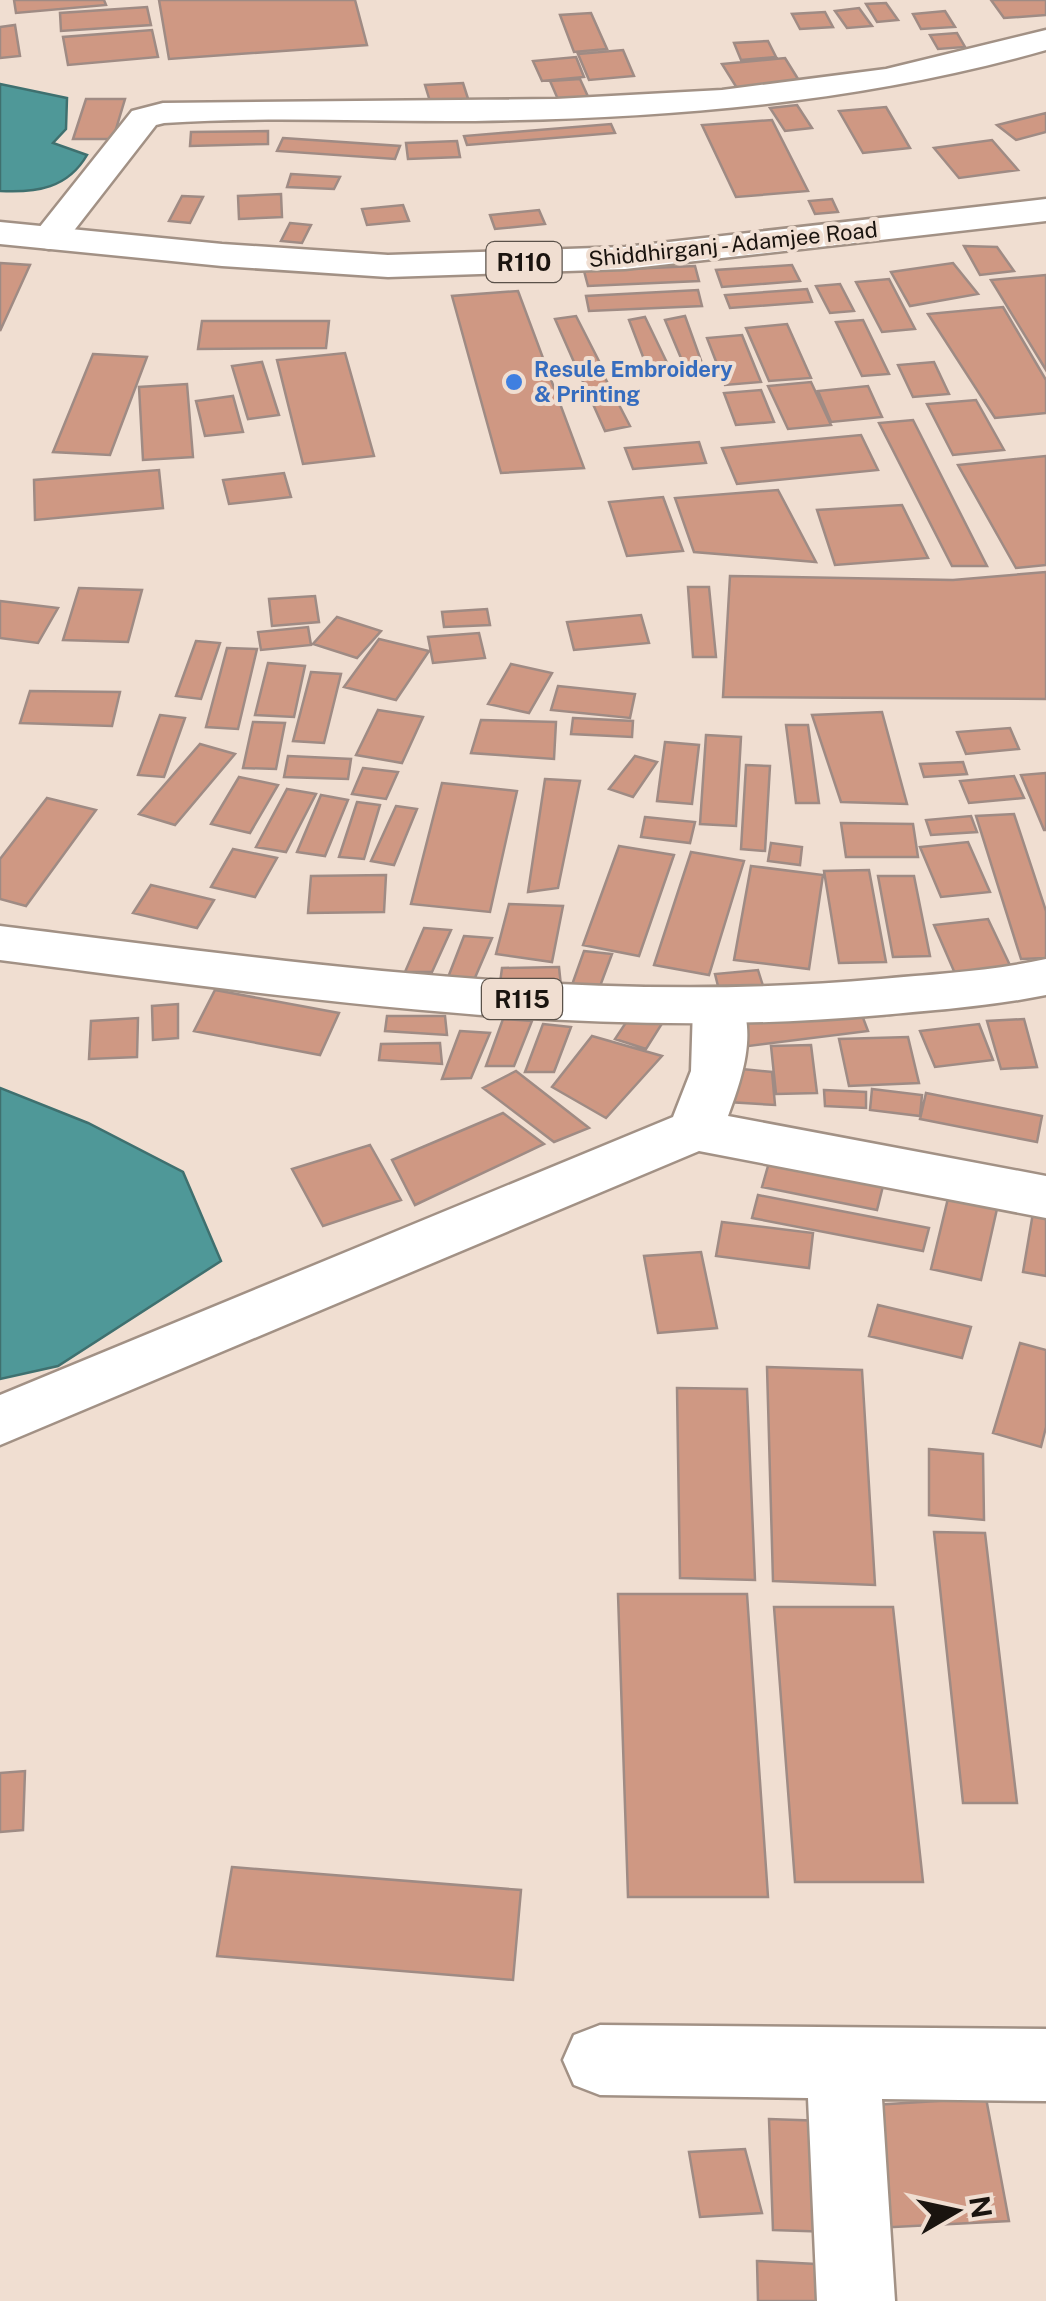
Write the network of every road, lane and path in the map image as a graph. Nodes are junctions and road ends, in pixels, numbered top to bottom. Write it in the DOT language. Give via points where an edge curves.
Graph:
graph roads {
  1 [pos="1046,40"];
  2 [pos="1046,210"];
  3 [pos="0,233"];
  4 [pos="49,238"];
  5 [pos="0,943"];
  6 [pos="1046,977"];
  7 [pos="719,1007"];
  8 [pos="695,1130"];
  9 [pos="1046,1197"];
  10 [pos="0,1421"];
  11 [pos="600,2060"];
  12 [pos="843,2063"];
  13 [pos="1046,2065"];
  14 [pos="856,2301"];
  1 -- 4 [label="street" via="802,93 604,107 164,113 144,118"];
  2 -- 4 [label="street, Shiddhirganj - Adamjee Road / R110" via="707,250 466,264 388,266"];
  3 -- 4 [label="street, Shiddhirganj - Adamjee Road / R110"];
  5 -- 7 [label="street, R115" via="338,984"];
  6 -- 7 [label="street, R115" via="1004,986"];
  7 -- 8 [label="street" via="718,1071"];
  8 -- 9 [label="street"];
  8 -- 10 [label="street"];
  11 -- 12 [label="street"];
  12 -- 13 [label="street"];
  12 -- 14 [label="street"];
}
